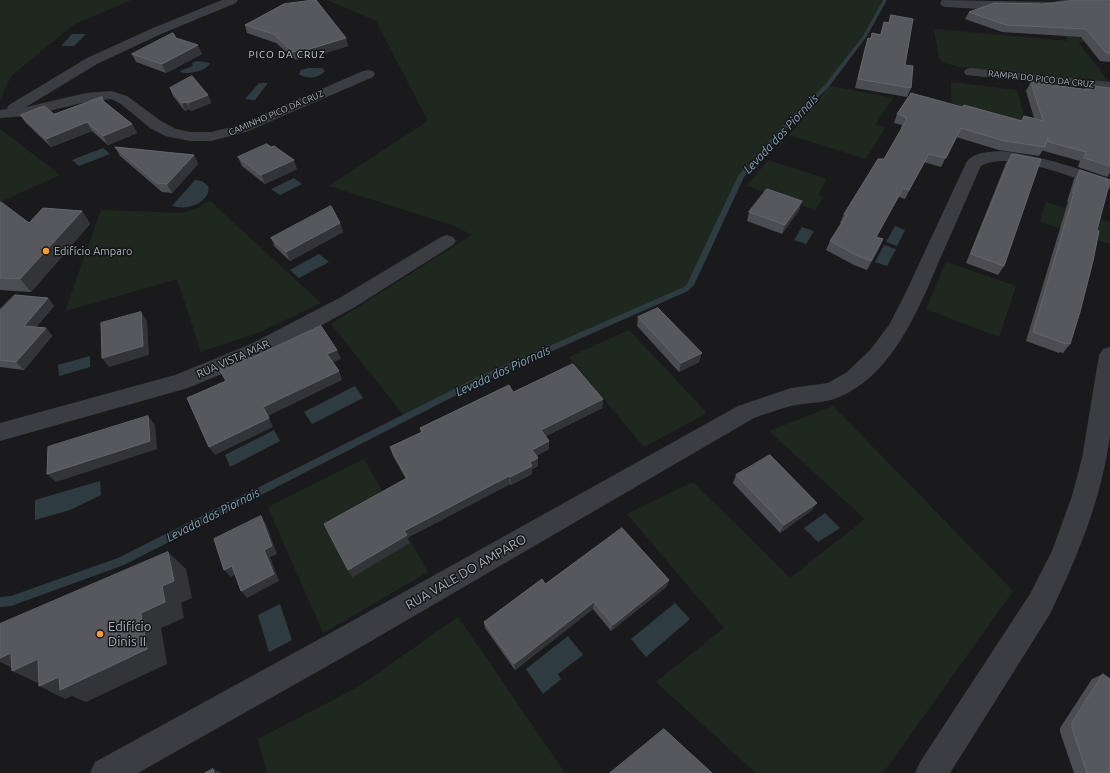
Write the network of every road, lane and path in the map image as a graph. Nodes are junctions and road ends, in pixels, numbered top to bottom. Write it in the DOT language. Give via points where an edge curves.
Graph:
graph roads {
  1 [pos="232,0"];
  2 [pos="1075,0"];
  3 [pos="946,3"];
  4 [pos="971,72"];
  5 [pos="368,74"];
  6 [pos="1110,86"];
  7 [pos="1,114"];
  8 [pos="1110,184"];
  9 [pos="447,241"];
  10 [pos="1110,355"];
  11 [pos="0,430"];
  12 [pos="106,773"];
  13 [pos="931,773"];
  1 -- 7 [label="street, CAMINHO PICO DA CRUZ" via="92,61 27,102"];
  2 -- 3 [label="street" via="1052,6"];
  4 -- 6 [label="street, RAMPA DO PICO DA CRUZ"];
  5 -- 7 [label="street, CAMINHO PICO DA CRUZ" via="241,129 212,137 171,133 160,128 121,98 112,95 88,97 46,108"];
  8 -- 12 [label="street, RUA VALE DO AMPARO" via="1022,158 992,155 978,159 897,329 855,378 832,391 791,397 746,412"];
  9 -- 11 [label="street, RUA VISTA MAR" via="348,302 258,350 180,382"];
  10 -- 13 [label="street" via="1094,457 1085,493 1055,575 1040,604"];
}
